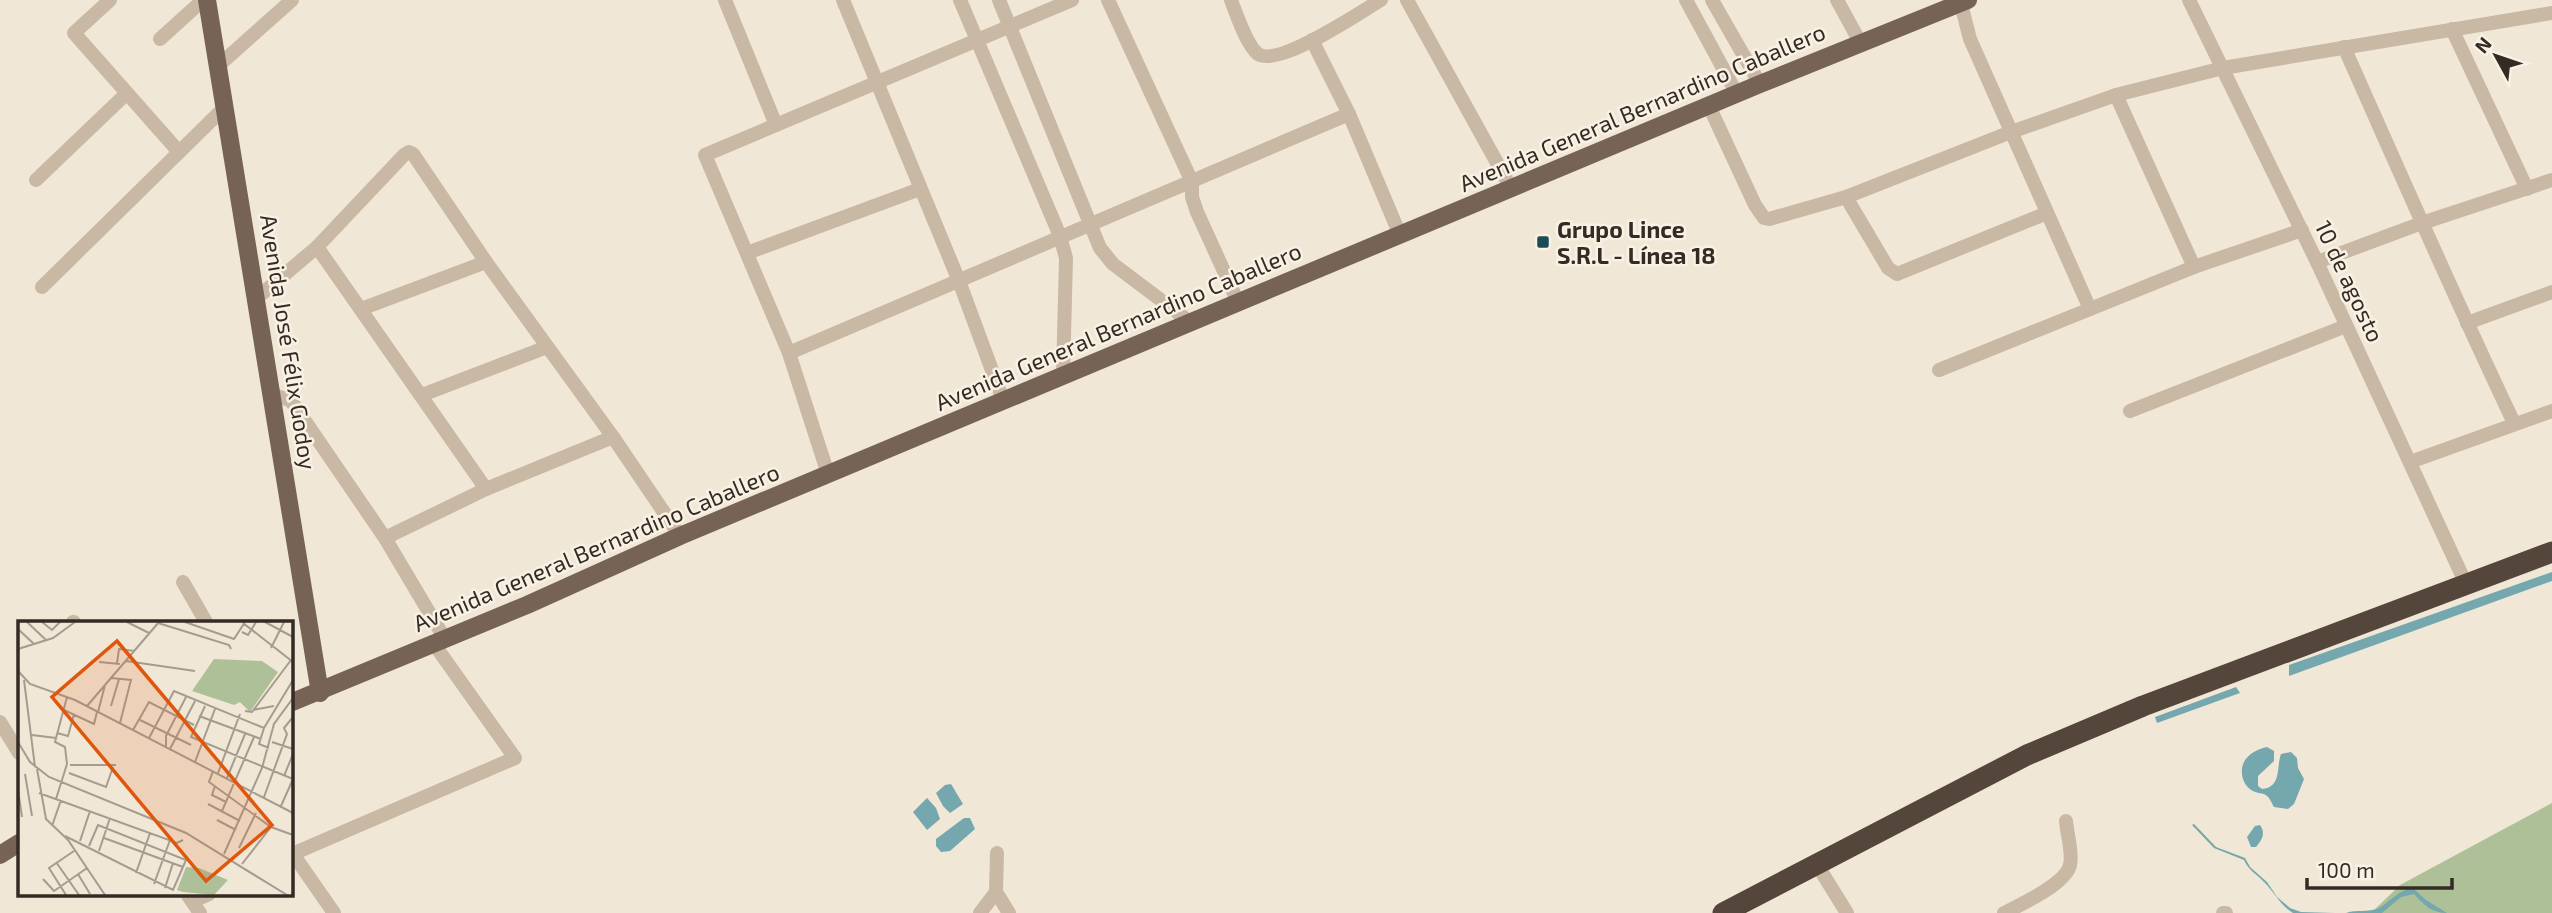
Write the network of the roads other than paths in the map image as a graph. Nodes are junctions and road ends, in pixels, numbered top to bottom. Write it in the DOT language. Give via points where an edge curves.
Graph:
graph roads {
  1 [pos="110,0"];
  2 [pos="205,0"];
  3 [pos="292,0"];
  4 [pos="725,0"];
  5 [pos="843,0"];
  6 [pos="960,0"];
  7 [pos="999,0"];
  8 [pos="1072,0"];
  9 [pos="1108,0"];
  10 [pos="1121,0"];
  11 [pos="1231,0"];
  12 [pos="1381,0"];
  13 [pos="1407,0"];
  14 [pos="1686,0"];
  15 [pos="1712,0"];
  16 [pos="1837,0"];
  17 [pos="2189,0"];
  18 [pos="1963,1"];
  19 [pos="2552,13"];
  20 [pos="1114,14"];
  21 [pos="1010,28"];
  22 [pos="2452,29"];
  23 [pos="160,38"];
  24 [pos="1312,40"];
  25 [pos="976,41"];
  26 [pos="1860,43"];
  27 [pos="2344,47"];
  28 [pos="1741,52"];
  29 [pos="1720,63"];
  30 [pos="218,66"];
  31 [pos="2223,68"];
  32 [pos="877,83"];
  33 [pos="1760,84"];
  34 [pos="127,93"];
  35 [pos="1737,94"];
  36 [pos="2116,94"];
  37 [pos="1709,106"];
  38 [pos="225,107"];
  39 [pos="1349,114"];
  40 [pos="776,125"];
  41 [pos="2011,132"];
  42 [pos="179,152"];
  43 [pos="36,180"];
  44 [pos="2552,180"];
  45 [pos="1192,182"];
  46 [pos="920,188"];
  47 [pos="1511,188"];
  48 [pos="2527,189"];
  49 [pos="1846,197"];
  50 [pos="2047,213"];
  51 [pos="2422,223"];
  52 [pos="1089,224"];
  53 [pos="2302,230"];
  54 [pos="1400,235"];
  55 [pos="1060,236"];
  56 [pos="317,247"];
  57 [pos="747,253"];
  58 [pos="486,262"];
  59 [pos="2317,262"];
  60 [pos="2194,267"];
  61 [pos="959,281"];
  62 [pos="42,287"];
  63 [pos="2552,292"];
  64 [pos="257,298"];
  65 [pos="1238,302"];
  66 [pos="361,309"];
  67 [pos="2090,309"];
  68 [pos="1190,322"];
  69 [pos="2467,323"];
  70 [pos="2346,326"];
  71 [pos="547,346"];
  72 [pos="789,353"];
  73 [pos="1939,370"];
  74 [pos="1063,376"];
  75 [pos="273,395"];
  76 [pos="422,395"];
  77 [pos="1003,400"];
  78 [pos="2130,411"];
  79 [pos="2552,411"];
  80 [pos="2515,423"];
  81 [pos="613,438"];
  82 [pos="2410,462"];
  83 [pos="828,474"];
  84 [pos="486,489"];
  85 [pos="680,536"];
  86 [pos="385,538"];
  87 [pos="2552,552"];
  88 [pos="183,582"];
  89 [pos="2466,583"];
  90 [pos="205,621"];
  91 [pos="439,642"];
  92 [pos="320,693"];
  93 [pos="292,703"];
  94 [pos="0,722"];
  95 [pos="18,751"];
  96 [pos="2066,821"];
  97 [pos="18,844"];
  98 [pos="997,853"];
  99 [pos="292,854"];
  100 [pos="0,855"];
  101 [pos="1816,863"];
  102 [pos="996,892"];
  103 [pos="334,913"];
  104 [pos="980,913"];
  105 [pos="1009,913"];
  106 [pos="1723,913"];
  107 [pos="1847,913"];
  108 [pos="2004,913"];
  1 -- 34 [label="street" via="74,33"];
  2 -- 23 [label="street"];
  2 -- 30 [label="main road, Avenida José Félix Godoy"];
  3 -- 30 [label="street"];
  4 -- 40 [label="street"];
  5 -- 32 [label="street"];
  6 -- 25 [label="street"];
  7 -- 21 [label="street"];
  8 -- 21 [label="street"];
  9 -- 20 [label="street"];
  10 -- 20 [label="street"];
  11 -- 24 [label="street" via="1252,49 1262,56 1279,55"];
  12 -- 24 [label="street"];
  13 -- 47 [label="street"];
  14 -- 29 [label="street"];
  15 -- 28 [label="street"];
  16 -- 26 [label="street"];
  17 -- 31 [label="street, 10 de agosto"];
  18 -- 26 [label="main road, Avenida General Bernardino Caballero"];
  18 -- 41 [label="street" via="1970,39"];
  19 -- 22 [label="street"];
  20 -- 45 [label="street"];
  21 -- 25 [label="street"];
  21 -- 52 [label="street"];
  22 -- 27 [label="street"];
  22 -- 48 [label="street"];
  24 -- 39 [label="street"];
  25 -- 32 [label="street"];
  25 -- 55 [label="street"];
  26 -- 33 [label="main road, Avenida General Bernardino Caballero"];
  27 -- 31 [label="street"];
  27 -- 51 [label="street"];
  28 -- 29 [label="street"];
  28 -- 33 [label="street"];
  29 -- 35 [label="street"];
  30 -- 38 [label="main road, Avenida José Félix Godoy"];
  31 -- 36 [label="street"];
  31 -- 53 [label="street, 10 de agosto"];
  32 -- 40 [label="street"];
  32 -- 46 [label="street"];
  33 -- 35 [label="main road, Avenida General Bernardino Caballero"];
  34 -- 42 [label="street"];
  34 -- 43 [label="street"];
  35 -- 37 [label="main road, Avenida General Bernardino Caballero"];
  36 -- 41 [label="street"];
  36 -- 60 [label="street"];
  37 -- 47 [label="main road, Avenida General Bernardino Caballero"];
  37 -- 49 [label="street" via="1764,218"];
  38 -- 42 [label="street"];
  38 -- 64 [label="main road, Avenida José Félix Godoy"];
  39 -- 45 [label="street"];
  39 -- 54 [label="street"];
  40 -- 57 [label="street" via="705,155"];
  41 -- 49 [label="street"];
  41 -- 50 [label="street"];
  42 -- 62 [label="street"];
  44 -- 48 [label="street"];
  45 -- 52 [label="street"];
  45 -- 65 [label="street" via="1197,212"];
  46 -- 57 [label="street"];
  46 -- 61 [label="street"];
  47 -- 54 [label="main road, Avenida General Bernardino Caballero"];
  48 -- 51 [label="street"];
  49 -- 50 [label="street" via="1888,268 1898,274"];
  50 -- 67 [label="street"];
  51 -- 59 [label="street"];
  51 -- 69 [label="street"];
  52 -- 55 [label="street"];
  52 -- 68 [label="street" via="1114,264"];
  53 -- 59 [label="street, 10 de agosto"];
  53 -- 60 [label="street"];
  54 -- 65 [label="main road, Avenida General Bernardino Caballero"];
  55 -- 61 [label="street"];
  55 -- 74 [label="street" via="1066,258"];
  56 -- 58 [label="street" via="409,152"];
  56 -- 64 [label="street"];
  56 -- 66 [label="street"];
  57 -- 72 [label="street"];
  58 -- 66 [label="street"];
  58 -- 71 [label="street"];
  59 -- 70 [label="street, 10 de agosto"];
  60 -- 67 [label="street"];
  61 -- 72 [label="street"];
  61 -- 77 [label="street"];
  63 -- 69 [label="street"];
  64 -- 75 [label="main road, Avenida José Félix Godoy"];
  65 -- 68 [label="main road, Avenida General Bernardino Caballero"];
  66 -- 76 [label="street"];
  67 -- 73 [label="street"];
  68 -- 74 [label="main road, Avenida General Bernardino Caballero"];
  69 -- 80 [label="street"];
  70 -- 78 [label="street"];
  70 -- 82 [label="street, 10 de agosto"];
  71 -- 76 [label="street"];
  71 -- 81 [label="street"];
  72 -- 83 [label="street"];
  74 -- 77 [label="main road, Avenida General Bernardino Caballero"];
  75 -- 86 [label="street" via="294,405"];
  75 -- 92 [label="main road, Avenida José Félix Godoy"];
  76 -- 84 [label="street"];
  77 -- 83 [label="main road, Avenida General Bernardino Caballero"];
  79 -- 80 [label="street"];
  80 -- 82 [label="street"];
  81 -- 84 [label="street"];
  81 -- 85 [label="street"];
  82 -- 89 [label="street, 10 de agosto"];
  83 -- 85 [label="main road, Avenida General Bernardino Caballero"];
  84 -- 86 [label="street"];
  85 -- 91 [label="main road, Avenida General Bernardino Caballero"];
  86 -- 91 [label="street"];
  87 -- 89 [label="highway"];
  88 -- 90 [label="street"];
  89 -- 101 [label="highway" via="2027,755"];
  91 -- 92 [label="main road, Avenida General Bernardino Caballero"];
  91 -- 99 [label="street" via="515,758"];
  92 -- 93 [label="main road, Avenida General Bernardino Caballero"];
  94 -- 95 [label="street"];
  96 -- 108 [label="street" via="2071,865 2067,873"];
  97 -- 100 [label="main road"];
  98 -- 102 [label="street"];
  99 -- 103 [label="street"];
  101 -- 106 [label="highway"];
  101 -- 107 [label="street"];
  102 -- 104 [label="street"];
  102 -- 105 [label="street"];
}
